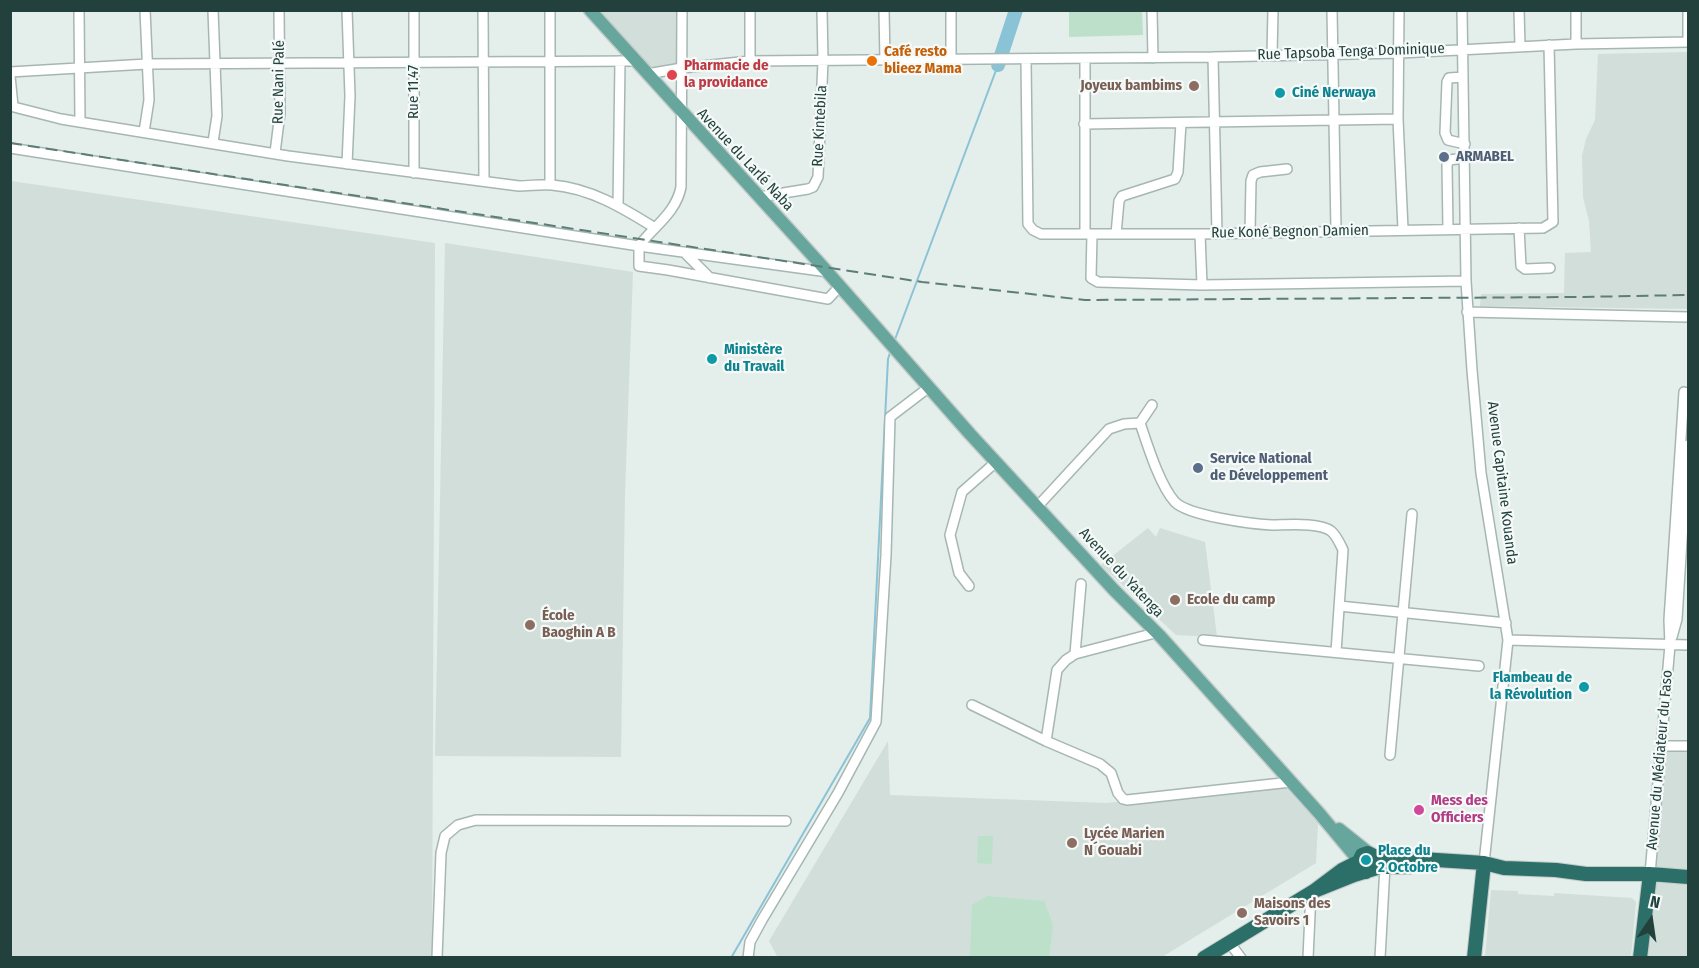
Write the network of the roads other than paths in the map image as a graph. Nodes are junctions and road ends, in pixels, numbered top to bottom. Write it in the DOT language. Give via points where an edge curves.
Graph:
graph roads {
  1 [pos="79,10"];
  2 [pos="145,10"];
  3 [pos="213,10"];
  4 [pos="279,10"];
  5 [pos="347,10"];
  6 [pos="414,10"];
  7 [pos="483,10"];
  8 [pos="550,10"];
  9 [pos="590,10"];
  10 [pos="682,10"];
  11 [pos="750,10"];
  12 [pos="822,10"];
  13 [pos="884,10"];
  14 [pos="951,10"];
  15 [pos="1152,10"];
  16 [pos="1273,10"];
  17 [pos="1332,10"];
  18 [pos="1399,10"];
  19 [pos="1462,10"];
  20 [pos="1520,10"];
  21 [pos="1576,10"];
  22 [pos="1688,10"];
  23 [pos="1688,42"];
  24 [pos="1576,44"];
  25 [pos="1549,45"];
  26 [pos="1520,46"];
  27 [pos="1463,49"];
  28 [pos="1400,52"];
  29 [pos="1334,54"];
  30 [pos="1272,55"];
  31 [pos="1213,57"];
  32 [pos="1153,58"];
  33 [pos="951,59"];
  34 [pos="1085,59"];
  35 [pos="885,60"];
  36 [pos="1026,60"];
  37 [pos="620,61"];
  38 [pos="634,61"];
  39 [pos="750,61"];
  40 [pos="823,61"];
  41 [pos="414,62"];
  42 [pos="551,62"];
  43 [pos="348,63"];
  44 [pos="483,63"];
  45 [pos="147,64"];
  46 [pos="214,64"];
  47 [pos="279,64"];
  48 [pos="79,67"];
  49 [pos="682,68"];
  50 [pos="10,72"];
  51 [pos="646,74"];
  52 [pos="10,76"];
  53 [pos="1463,77"];
  54 [pos="12,106"];
  55 [pos="683,114"];
  56 [pos="1335,119"];
  57 [pos="1398,119"];
  58 [pos="80,122"];
  59 [pos="1214,122"];
  60 [pos="1181,123"];
  61 [pos="1084,124"];
  62 [pos="144,132"];
  63 [pos="213,142"];
  64 [pos="1465,144"];
  65 [pos="10,148"];
  66 [pos="274,153"];
  67 [pos="1465,158"];
  68 [pos="348,164"];
  69 [pos="1287,169"];
  70 [pos="414,173"];
  71 [pos="484,180"];
  72 [pos="550,185"];
  73 [pos="759,197"];
  74 [pos="618,206"];
  75 [pos="655,228"];
  76 [pos="1519,228"];
  77 [pos="1403,229"];
  78 [pos="1448,229"];
  79 [pos="1466,229"];
  80 [pos="1336,230"];
  81 [pos="1250,232"];
  82 [pos="1217,233"];
  83 [pos="1088,234"];
  84 [pos="1116,234"];
  85 [pos="1200,234"];
  86 [pos="639,246"];
  87 [pos="684,252"];
  88 [pos="1550,268"];
  89 [pos="828,272"];
  90 [pos="711,278"];
  91 [pos="1466,281"];
  92 [pos="1202,285"];
  93 [pos="840,286"];
  94 [pos="1467,312"];
  95 [pos="1689,318"];
  96 [pos="898,355"];
  97 [pos="928,388"];
  98 [pos="1689,393"];
  99 [pos="1152,405"];
  100 [pos="1140,423"];
  101 [pos="1689,445"];
  102 [pos="996,462"];
  103 [pos="1037,507"];
  104 [pos="1412,514"];
  105 [pos="1081,584"];
  106 [pos="969,586"];
  107 [pos="1339,606"];
  108 [pos="1403,612"];
  109 [pos="1506,623"];
  110 [pos="1155,633"];
  111 [pos="1203,640"];
  112 [pos="1508,640"];
  113 [pos="1670,645"];
  114 [pos="1689,645"];
  115 [pos="1336,652"];
  116 [pos="1075,654"];
  117 [pos="1399,658"];
  118 [pos="1479,666"];
  119 [pos="972,705"];
  120 [pos="1046,741"];
  121 [pos="1661,746"];
  122 [pos="1689,746"];
  123 [pos="1390,755"];
  124 [pos="1291,782"];
  125 [pos="786,821"];
  126 [pos="1369,863"];
  127 [pos="1483,866"];
  128 [pos="1650,874"];
  129 [pos="1684,876"];
  130 [pos="1312,891"];
  131 [pos="1229,942"];
  132 [pos="437,957"];
  133 [pos="748,957"];
  134 [pos="1203,957"];
  135 [pos="1241,957"];
  136 [pos="1308,957"];
  137 [pos="1380,957"];
  138 [pos="1474,957"];
  139 [pos="1640,957"];
  1 -- 48 [label="street"];
  2 -- 45 [label="street"];
  3 -- 46 [label="street"];
  4 -- 47 [label="street, Rue Nani Palé"];
  5 -- 43 [label="street"];
  6 -- 41 [label="street, Rue 11.47"];
  7 -- 44 [label="street"];
  8 -- 42 [label="street"];
  9 -- 38 [label="main road, Avenue du Larlé Naba"];
  10 -- 49 [label="street"];
  11 -- 39 [label="street"];
  12 -- 40 [label="street, Rue Kintebila"];
  13 -- 35 [label="street"];
  14 -- 33 [label="street"];
  15 -- 32 [label="street"];
  16 -- 30 [label="street"];
  17 -- 29 [label="street"];
  18 -- 28 [label="street"];
  19 -- 27 [label="street, Avenue Capitaine Kouanda"];
  20 -- 26 [label="street"];
  21 -- 24 [label="street"];
  22 -- 23 [label="street"];
  23 -- 24 [label="street, Rue Tapsoba Tenga Dominique"];
  24 -- 25 [label="street, Rue Tapsoba Tenga Dominique"];
  25 -- 26 [label="street, Rue Tapsoba Tenga Dominique"];
  25 -- 76 [label="street, Rue Koné Begnon Damien" via="1553,222 1543,228"];
  26 -- 27 [label="street, Rue Tapsoba Tenga Dominique"];
  27 -- 28 [label="street, Rue Tapsoba Tenga Dominique"];
  27 -- 53 [label="street, Avenue Capitaine Kouanda"];
  28 -- 29 [label="street, Rue Tapsoba Tenga Dominique"];
  28 -- 57 [label="street"];
  29 -- 30 [label="street, Rue Tapsoba Tenga Dominique"];
  29 -- 56 [label="street"];
  30 -- 31 [label="street, Rue Tapsoba Tenga Dominique"];
  31 -- 32 [label="street, Rue Tapsoba Tenga Dominique"];
  31 -- 59 [label="street"];
  32 -- 34 [label="street, Rue Tapsoba Tenga Dominique"];
  33 -- 35 [label="street, Rue Tapsoba Tenga Dominique"];
  33 -- 36 [label="street, Rue Tapsoba Tenga Dominique"];
  34 -- 36 [label="street, Rue Tapsoba Tenga Dominique"];
  34 -- 61 [label="street"];
  35 -- 40 [label="street, Rue Tapsoba Tenga Dominique"];
  36 -- 83 [label="street, Rue Koné Begnon Damien" via="1028,224 1041,234"];
  37 -- 38 [label="street"];
  37 -- 42 [label="street"];
  37 -- 74 [label="street"];
  38 -- 51 [label="main road, Avenue du Larlé Naba"];
  39 -- 40 [label="street, Rue Tapsoba Tenga Dominique"];
  39 -- 49 [label="street, Rue Tapsoba Tenga Dominique"];
  40 -- 73 [label="street, Rue Kintebila" via="816,182 808,189"];
  41 -- 43 [label="street"];
  41 -- 44 [label="street"];
  41 -- 70 [label="street, Rue 11.47"];
  42 -- 44 [label="street"];
  42 -- 72 [label="street"];
  43 -- 47 [label="street"];
  43 -- 68 [label="street"];
  44 -- 71 [label="street"];
  45 -- 46 [label="street"];
  45 -- 48 [label="street"];
  45 -- 62 [label="street"];
  46 -- 47 [label="street"];
  46 -- 63 [label="street" via="217,116"];
  47 -- 66 [label="street, Rue Nani Palé" via="280,113"];
  48 -- 50 [label="street"];
  48 -- 58 [label="street"];
  49 -- 51 [label="street, Rue Tapsoba Tenga Dominique"];
  49 -- 55 [label="street"];
  51 -- 55 [label="main road, Avenue du Larlé Naba"];
  52 -- 54 [label="street"];
  53 -- 64 [label="street, Avenue Capitaine Kouanda"];
  53 -- 64 [label="street" via="1449,78 1447,82 1445,133 1448,140"];
  54 -- 58 [label="street"];
  55 -- 73 [label="main road, Avenue du Larlé Naba"];
  55 -- 75 [label="street" via="680,194 671,212"];
  56 -- 57 [label="street"];
  56 -- 59 [label="street"];
  56 -- 80 [label="street"];
  57 -- 77 [label="street"];
  58 -- 62 [label="street"];
  59 -- 60 [label="street"];
  59 -- 82 [label="street"];
  60 -- 61 [label="street"];
  60 -- 84 [label="street" via="1175,179 1122,196"];
  61 -- 83 [label="street"];
  62 -- 63 [label="street"];
  63 -- 66 [label="street"];
  64 -- 67 [label="street, Avenue Capitaine Kouanda"];
  65 -- 86 [label="street"];
  66 -- 68 [label="street"];
  67 -- 78 [label="street" via="1453,158 1447,165"];
  67 -- 79 [label="street, Avenue Capitaine Kouanda"];
  68 -- 70 [label="street"];
  69 -- 81 [label="street" via="1253,174"];
  70 -- 71 [label="street"];
  71 -- 72 [label="street" via="519,186"];
  72 -- 74 [label="street" via="586,192"];
  73 -- 89 [label="main road, Avenue du Larlé Naba"];
  74 -- 75 [label="street"];
  75 -- 86 [label="street"];
  76 -- 79 [label="street, Rue Koné Begnon Damien"];
  76 -- 88 [label="street" via="1521,266"];
  77 -- 78 [label="street, Rue Koné Begnon Damien"];
  77 -- 80 [label="street, Rue Koné Begnon Damien"];
  78 -- 79 [label="street, Rue Koné Begnon Damien"];
  79 -- 91 [label="street, Avenue Capitaine Kouanda"];
  80 -- 81 [label="street, Rue Koné Begnon Damien"];
  81 -- 82 [label="street, Rue Koné Begnon Damien"];
  82 -- 85 [label="street, Rue Koné Begnon Damien"];
  83 -- 84 [label="street, Rue Koné Begnon Damien"];
  83 -- 92 [label="street" via="1091,278 1095,282"];
  84 -- 85 [label="street, Rue Koné Begnon Damien"];
  85 -- 92 [label="street"];
  86 -- 87 [label="street"];
  86 -- 90 [label="street" via="639,266"];
  87 -- 89 [label="street"];
  87 -- 90 [label="street"];
  89 -- 93 [label="main road, Avenue du Larlé Naba"];
  90 -- 93 [label="street" via="828,299"];
  91 -- 92 [label="street"];
  91 -- 94 [label="street, Avenue Capitaine Kouanda"];
  93 -- 96 [label="main road, Avenue du Larlé Naba"];
  94 -- 95 [label="street"];
  94 -- 109 [label="street, Avenue Capitaine Kouanda" via="1481,473"];
  96 -- 97 [label="main road, Avenue du Yatenga"];
  97 -- 102 [label="main road, Avenue du Yatenga"];
  97 -- 133 [label="street" via="890,417 876,722 750,942"];
  98 -- 113 [label="street" via="1684,392 1668,620"];
  99 -- 100 [label="street"];
  100 -- 103 [label="street" via="1109,429"];
  100 -- 107 [label="street" via="1151,456 1177,504 1203,515 1330,530 1343,550"];
  101 -- 113 [label="street" via="1677,619"];
  102 -- 103 [label="main road, Avenue du Yatenga"];
  102 -- 106 [label="street" via="962,492 950,535 959,573"];
  103 -- 110 [label="main road, Avenue du Yatenga"];
  104 -- 108 [label="street"];
  105 -- 116 [label="street"];
  107 -- 108 [label="street"];
  107 -- 115 [label="street"];
  108 -- 109 [label="street"];
  108 -- 117 [label="street"];
  109 -- 112 [label="street, Avenue Capitaine Kouanda"];
  110 -- 116 [label="street"];
  110 -- 124 [label="main road, Avenue du Yatenga"];
  111 -- 115 [label="street"];
  112 -- 113 [label="street"];
  112 -- 127 [label="street, Avenue Capitaine Kouanda"];
  113 -- 114 [label="street"];
  113 -- 121 [label="street, Avenue du Médiateur du Faso"];
  115 -- 117 [label="street"];
  116 -- 120 [label="street" via="1057,670"];
  117 -- 118 [label="street"];
  117 -- 123 [label="street"];
  119 -- 120 [label="street"];
  120 -- 124 [label="street" via="1111,772 1118,793 1127,800"];
  121 -- 122 [label="street"];
  121 -- 128 [label="street, Avenue du Médiateur du Faso"];
  124 -- 126 [label="main road, Avenue du Yatenga"];
  125 -- 132 [label="street" via="476,820 458,825 445,836 441,853"];
  126 -- 127 [label="highway"];
  126 -- 130 [label="highway" via="1329,878"];
  126 -- 137 [label="street"];
  127 -- 128 [label="highway" via="1586,874"];
  127 -- 138 [label="highway, Avenue Capitaine Kouanda"];
  128 -- 129 [label="highway"];
  128 -- 139 [label="highway"];
  130 -- 131 [label="highway"];
  130 -- 136 [label="street"];
  131 -- 134 [label="highway"];
  131 -- 135 [label="street"];
}
